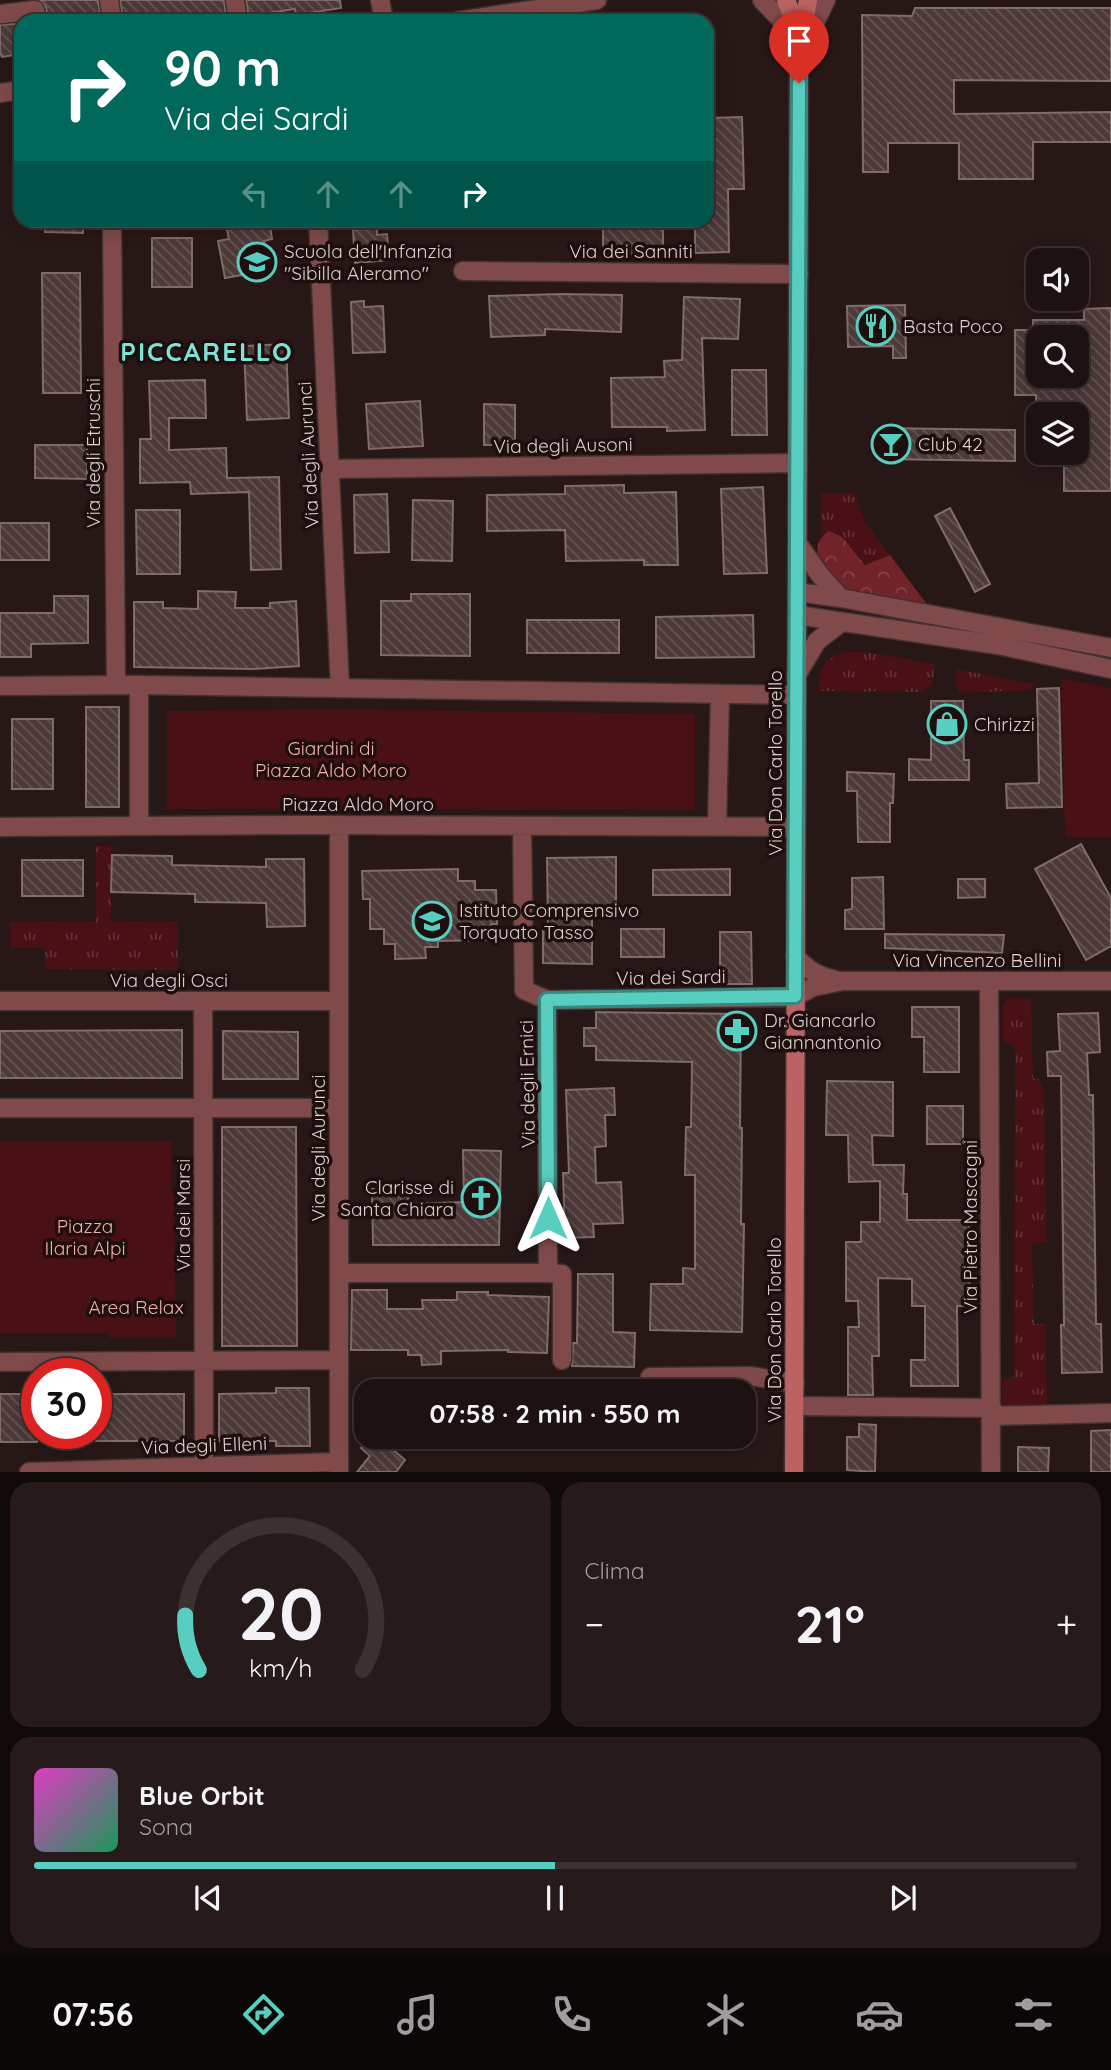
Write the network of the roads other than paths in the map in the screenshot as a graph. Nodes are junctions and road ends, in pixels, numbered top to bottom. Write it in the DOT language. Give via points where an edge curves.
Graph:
graph roads {
  1 [pos="597,0"];
  2 [pos="762,0"];
  3 [pos="786,0"];
  4 [pos="808,0"];
  5 [pos="827,0"];
  6 [pos="2,14"];
  7 [pos="36,14"];
  8 [pos="504,14"];
  9 [pos="799,55"];
  10 [pos="112,228"];
  11 [pos="317,228"];
  12 [pos="463,271"];
  13 [pos="799,274"];
  14 [pos="798,463"];
  15 [pos="330,469"];
  16 [pos="798,544"];
  17 [pos="797,592"];
  18 [pos="841,598"];
  19 [pos="797,615"];
  20 [pos="842,622"];
  21 [pos="1111,648"];
  22 [pos="1111,669"];
  23 [pos="796,676"];
  24 [pos="116,685"];
  25 [pos="139,685"];
  26 [pos="0,686"];
  27 [pos="340,688"];
  28 [pos="720,694"];
  29 [pos="796,695"];
  30 [pos="139,825"];
  31 [pos="339,825"];
  32 [pos="522,826"];
  33 [pos="717,826"];
  34 [pos="0,827"];
  35 [pos="796,827"];
  36 [pos="795,956"];
  37 [pos="843,981"];
  38 [pos="989,981"];
  39 [pos="1111,981"];
  40 [pos="795,996"];
  41 [pos="547,1000"];
  42 [pos="0,1001"];
  43 [pos="203,1001"];
  44 [pos="339,1001"];
  45 [pos="0,1108"];
  46 [pos="204,1108"];
  47 [pos="339,1108"];
  48 [pos="339,1273"];
  49 [pos="548,1273"];
  50 [pos="204,1360"];
  51 [pos="339,1360"];
  52 [pos="562,1360"];
  53 [pos="0,1362"];
  54 [pos="650,1377"];
  55 [pos="794,1383"];
  56 [pos="794,1406"];
  57 [pos="992,1412"];
  58 [pos="1111,1413"];
  59 [pos="339,1467"];
  60 [pos="204,1469"];
  61 [pos="89,1471"];
  62 [pos="29,1472"];
  63 [pos="794,1472"];
  64 [pos="991,1472"];
  1 -- 8 [label="street"];
  2 -- 9 [label="street" via="786,26"];
  3 -- 9 [label="main road, Via Don Carlo Torello" via="797,26"];
  4 -- 9 [label="main road, Via Don Carlo Torello"];
  5 -- 9 [label="street"];
  6 -- 7 [label="street" via="36,10"];
  9 -- 13 [label="main road, Via Don Carlo Torello"];
  10 -- 24 [label="street, Via degli Etruschi"];
  11 -- 15 [label="street, Via degli Aurunci"];
  12 -- 13 [label="street, Via dei Sanniti"];
  13 -- 14 [label="main road, Via Don Carlo Torello"];
  14 -- 15 [label="street, Via degli Ausoni"];
  14 -- 16 [label="main road, Via Don Carlo Torello"];
  15 -- 27 [label="street, Via degli Aurunci"];
  16 -- 17 [label="main road, Via Don Carlo Torello"];
  16 -- 18 [label="street"];
  17 -- 18 [label="street"];
  17 -- 19 [label="main road, Via Don Carlo Torello"];
  18 -- 21 [label="street"];
  19 -- 20 [label="street"];
  19 -- 23 [label="main road, Via Don Carlo Torello"];
  20 -- 22 [label="street"];
  20 -- 23 [label="street" via="817,641"];
  23 -- 29 [label="main road, Via Don Carlo Torello"];
  24 -- 25 [label="street"];
  24 -- 26 [label="street"];
  25 -- 27 [label="street"];
  25 -- 30 [label="street"];
  27 -- 28 [label="street"];
  28 -- 29 [label="street"];
  28 -- 33 [label="street"];
  29 -- 35 [label="main road, Via Don Carlo Torello"];
  30 -- 31 [label="street, Piazza Aldo Moro"];
  30 -- 34 [label="street, Piazza Aldo Moro"];
  31 -- 32 [label="street, Piazza Aldo Moro"];
  31 -- 44 [label="street, Via degli Aurunci"];
  32 -- 33 [label="street, Piazza Aldo Moro"];
  32 -- 41 [label="street, Via degli Ernici" via="524,990"];
  33 -- 35 [label="street, Piazza Aldo Moro"];
  35 -- 36 [label="main road, Via Don Carlo Torello"];
  36 -- 37 [label="street, Via Vincenzo Bellini" via="819,976"];
  36 -- 40 [label="main road, Via Don Carlo Torello"];
  37 -- 38 [label="street, Via Vincenzo Bellini"];
  37 -- 40 [label="street, Via Vincenzo Bellini"];
  38 -- 39 [label="street, Via Vincenzo Bellini"];
  38 -- 57 [label="street, Via Pietro Mascagni"];
  40 -- 41 [label="street, Via dei Sardi"];
  40 -- 55 [label="main road, Via Don Carlo Torello"];
  41 -- 49 [label="street, Via degli Ernici"];
  42 -- 43 [label="street, Via degli Osci"];
  43 -- 44 [label="street, Via degli Osci"];
  43 -- 46 [label="street, Via dei Marsi"];
  44 -- 47 [label="street, Via degli Aurunci"];
  45 -- 46 [label="street"];
  46 -- 47 [label="street"];
  46 -- 50 [label="street, Via dei Marsi"];
  47 -- 48 [label="street, Via degli Aurunci"];
  48 -- 49 [label="street"];
  48 -- 51 [label="street, Via degli Aurunci"];
  49 -- 52 [label="street" via="562,1274"];
  50 -- 51 [label="street"];
  50 -- 53 [label="street"];
  50 -- 60 [label="street, Via dei Marsi"];
  51 -- 59 [label="street, Via degli Aurunci"];
  54 -- 55 [label="street" via="750,1376"];
  55 -- 56 [label="main road, Via Don Carlo Torello"];
  56 -- 57 [label="street"];
  56 -- 63 [label="main road, Via Don Carlo Torello"];
  57 -- 58 [label="street"];
  57 -- 64 [label="street, Via Pietro Mascagni"];
  59 -- 60 [label="street, Via degli Elleni"];
  60 -- 61 [label="street, Via degli Elleni"];
  61 -- 62 [label="street, Via degli Elleni"];
}
